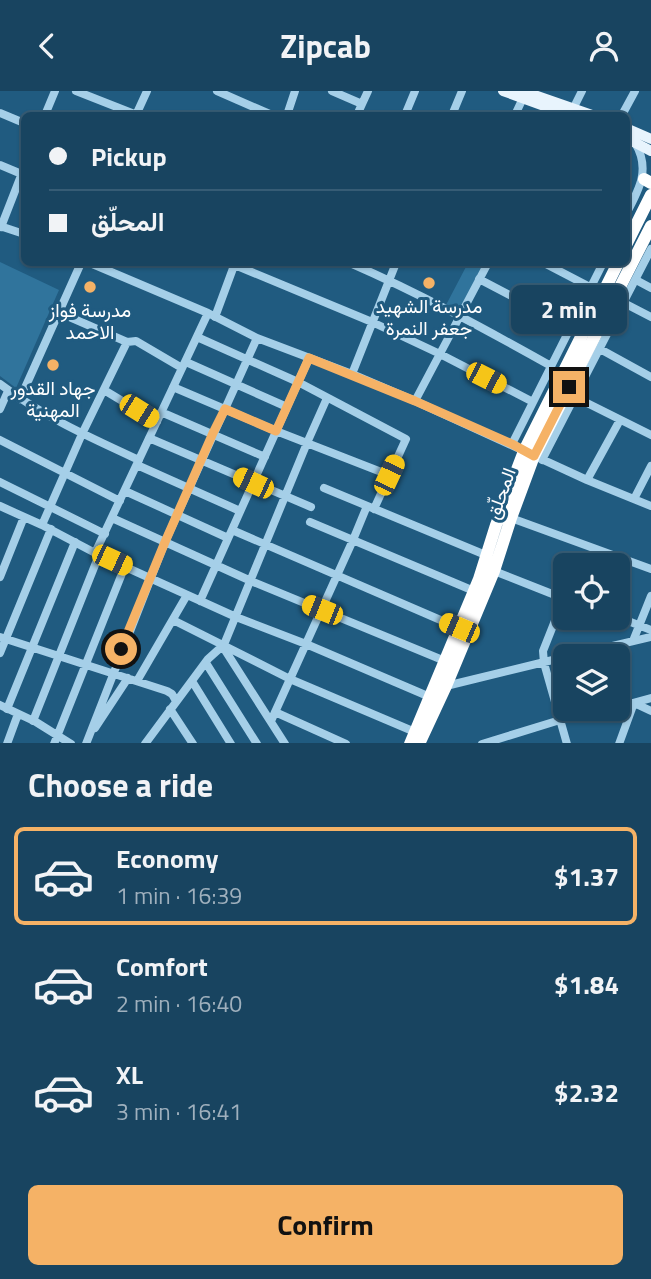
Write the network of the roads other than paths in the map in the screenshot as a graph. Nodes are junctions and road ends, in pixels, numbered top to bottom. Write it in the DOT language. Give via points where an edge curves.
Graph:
graph roads {
  1 [pos="55,91"];
  2 [pos="76,91"];
  3 [pos="147,91"];
  4 [pos="218,91"];
  5 [pos="295,91"];
  6 [pos="332,91"];
  7 [pos="368,91"];
  8 [pos="415,91"];
  9 [pos="462,91"];
  10 [pos="503,91"];
  11 [pos="582,91"];
  12 [pos="635,91"];
  13 [pos="525,93"];
  14 [pos="362,104"];
  15 [pos="46,112"];
  16 [pos="129,112"];
  17 [pos="138,112"];
  18 [pos="265,112"];
  19 [pos="287,112"];
  20 [pos="358,112"];
  21 [pos="406,112"];
  22 [pos="453,112"];
  23 [pos="516,112"];
  24 [pos="565,112"];
  25 [pos="570,112"];
  26 [pos="624,112"];
  27 [pos="0,113"];
  28 [pos="21,123"];
  29 [pos="630,129"];
  30 [pos="649,136"];
  31 [pos="630,140"];
  32 [pos="651,151"];
  33 [pos="0,165"];
  34 [pos="21,171"];
  35 [pos="21,179"];
  36 [pos="647,181"];
  37 [pos="651,195"];
  38 [pos="630,208"];
  39 [pos="651,226"];
  40 [pos="0,227"];
  41 [pos="21,233"];
  42 [pos="630,237"];
  43 [pos="651,249"];
  44 [pos="79,266"];
  45 [pos="97,266"];
  46 [pos="232,266"];
  47 [pos="240,266"];
  48 [pos="357,266"];
  49 [pos="395,266"];
  50 [pos="486,266"];
  51 [pos="550,266"];
  52 [pos="600,266"];
  53 [pos="617,266"];
  54 [pos="479,279"];
  55 [pos="389,280"];
  56 [pos="636,280"];
  57 [pos="590,287"];
  58 [pos="651,288"];
  59 [pos="624,303"];
  60 [pos="58,312"];
  61 [pos="211,315"];
  62 [pos="460,316"];
  63 [pos="651,317"];
  64 [pos="372,322"];
  65 [pos="570,327"];
  66 [pos="197,337"];
  67 [pos="257,338"];
  68 [pos="127,342"];
  69 [pos="600,349"];
  70 [pos="440,354"];
  71 [pos="309,358"];
  72 [pos="248,359"];
  73 [pos="184,365"];
  74 [pos="551,366"];
  75 [pos="352,374"];
  76 [pos="651,377"];
  77 [pos="298,382"];
  78 [pos="0,384"];
  79 [pos="236,384"];
  80 [pos="173,387"];
  81 [pos="104,390"];
  82 [pos="8,391"];
  83 [pos="575,397"];
  84 [pos="327,398"];
  85 [pos="20,399"];
  86 [pos="415,401"];
  87 [pos="533,402"];
  88 [pos="287,407"];
  89 [pos="0,409"];
  90 [pos="225,409"];
  91 [pos="161,412"];
  92 [pos="620,420"];
  93 [pos="157,422"];
  94 [pos="276,431"];
  95 [pos="213,433"];
  96 [pos="82,435"];
  97 [pos="651,435"];
  98 [pos="149,438"];
  99 [pos="0,440"];
  100 [pos="307,443"];
  101 [pos="512,444"];
  102 [pos="534,455"];
  103 [pos="265,457"];
  104 [pos="202,460"];
  105 [pos="138,462"];
  106 [pos="651,466"];
  107 [pos="65,473"];
  108 [pos="389,475"];
  109 [pos="587,480"];
  110 [pos="0,482"];
  111 [pos="253,483"];
  112 [pos="189,488"];
  113 [pos="324,488"];
  114 [pos="125,491"];
  115 [pos="285,497"];
  116 [pos="634,499"];
  117 [pos="120,501"];
  118 [pos="0,506"];
  119 [pos="651,506"];
  120 [pos="51,507"];
  121 [pos="311,507"];
  122 [pos="370,507"];
  123 [pos="240,512"];
  124 [pos="177,514"];
  125 [pos="24,517"];
  126 [pos="510,518"];
  127 [pos="112,519"];
  128 [pos="310,522"];
  129 [pos="47,527"];
  130 [pos="105,534"];
  131 [pos="230,534"];
  132 [pos="353,540"];
  133 [pos="75,542"];
  134 [pos="165,542"];
  135 [pos="266,545"];
  136 [pos="97,554"];
  137 [pos="488,556"];
  138 [pos="215,565"];
  139 [pos="125,566"];
  140 [pos="651,569"];
  141 [pos="494,571"];
  142 [pos="337,576"];
  143 [pos="0,577"];
  144 [pos="150,577"];
  145 [pos="251,581"];
  146 [pos="474,591"];
  147 [pos="553,594"];
  148 [pos="187,595"];
  149 [pos="651,596"];
  150 [pos="200,601"];
  151 [pos="322,610"];
  152 [pos="236,617"];
  153 [pos="173,620"];
  154 [pos="630,622"];
  155 [pos="639,625"];
  156 [pos="553,627"];
  157 [pos="459,628"];
  158 [pos="651,630"];
  159 [pos="651,637"];
  160 [pos="3,638"];
  161 [pos="633,641"];
  162 [pos="306,644"];
  163 [pos="621,644"];
  164 [pos="32,647"];
  165 [pos="223,647"];
  166 [pos="0,653"];
  167 [pos="59,656"];
  168 [pos="445,661"];
  169 [pos="553,661"];
  170 [pos="206,663"];
  171 [pos="544,663"];
  172 [pos="85,664"];
  173 [pos="112,673"];
  174 [pos="290,679"];
  175 [pos="133,680"];
  176 [pos="192,681"];
  177 [pos="446,686"];
  178 [pos="553,695"];
  179 [pos="430,697"];
  180 [pos="651,698"];
  181 [pos="176,701"];
  182 [pos="635,703"];
  183 [pos="630,704"];
  184 [pos="4,707"];
  185 [pos="170,709"];
  186 [pos="651,711"];
  187 [pos="275,712"];
  188 [pos="19,714"];
  189 [pos="33,721"];
  190 [pos="271,721"];
  191 [pos="557,721"];
  192 [pos="560,721"];
  193 [pos="55,739"];
  194 [pos="415,740"];
  195 [pos="7,743"];
  196 [pos="86,743"];
  197 [pos="146,743"];
  198 [pos="192,743"];
  199 [pos="230,743"];
  200 [pos="256,743"];
  201 [pos="284,743"];
  202 [pos="344,743"];
  203 [pos="485,743"];
  204 [pos="567,743"];
  205 [pos="619,743"];
  1 -- 15 [label="street"];
  2 -- 16 [label="street"];
  3 -- 17 [label="street"];
  4 -- 18 [label="street"];
  5 -- 19 [label="street"];
  6 -- 14 [label="street"];
  7 -- 14 [label="street"];
  8 -- 21 [label="street"];
  9 -- 22 [label="street"];
  10 -- 13 [label="main road"];
  11 -- 25 [label="street"];
  12 -- 26 [label="street"];
  13 -- 23 [label="street"];
  13 -- 24 [label="main road"];
  14 -- 20 [label="street"];
  27 -- 28 [label="street"];
  29 -- 30 [label="main road"];
  31 -- 32 [label="main road"];
  31 -- 36 [label="street" via="640,149"];
  33 -- 34 [label="street"];
  35 -- 40 [label="street"];
  36 -- 38 [label="street"];
  37 -- 42 [label="highway"];
  39 -- 102 [label="highway, المحلّق"];
  40 -- 41 [label="street"];
  43 -- 56 [label="street"];
  44 -- 60 [label="street"];
  45 -- 61 [label="street"];
  46 -- 61 [label="street"];
  47 -- 64 [label="street"];
  48 -- 55 [label="street"];
  49 -- 55 [label="street"];
  50 -- 54 [label="street"];
  51 -- 57 [label="street"];
  52 -- 57 [label="street"];
  53 -- 102 [label="highway, المحلّق"];
  54 -- 62 [label="street"];
  54 -- 65 [label="street"];
  55 -- 62 [label="street"];
  55 -- 64 [label="street"];
  56 -- 58 [label="street"];
  56 -- 59 [label="street"];
  57 -- 65 [label="street"];
  59 -- 63 [label="street"];
  59 -- 69 [label="street"];
  60 -- 68 [label="street"];
  60 -- 85 [label="street"];
  61 -- 66 [label="street"];
  61 -- 67 [label="street"];
  62 -- 70 [label="street"];
  62 -- 74 [label="street"];
  64 -- 70 [label="street"];
  64 -- 75 [label="street"];
  65 -- 74 [label="street"];
  66 -- 72 [label="street"];
  66 -- 73 [label="street"];
  67 -- 71 [label="street"];
  67 -- 72 [label="street"];
  68 -- 73 [label="street" via="136,341"];
  68 -- 81 [label="street"];
  69 -- 76 [label="street"];
  69 -- 83 [label="street"];
  70 -- 86 [label="street"];
  70 -- 87 [label="street"];
  71 -- 75 [label="street"];
  71 -- 77 [label="street"];
  72 -- 77 [label="street"];
  72 -- 79 [label="street"];
  73 -- 79 [label="street"];
  73 -- 80 [label="street"];
  74 -- 87 [label="street"];
  75 -- 86 [label="street"];
  77 -- 84 [label="street"];
  77 -- 88 [label="street"];
  78 -- 82 [label="street"];
  79 -- 88 [label="street"];
  79 -- 90 [label="street"];
  80 -- 90 [label="street"];
  80 -- 91 [label="street"];
  81 -- 93 [label="street"];
  81 -- 96 [label="street"];
  82 -- 85 [label="street"];
  82 -- 89 [label="street"];
  83 -- 92 [label="street"];
  83 -- 102 [label="street"];
  84 -- 100 [label="street"];
  84 -- 108 [label="street" via="406,439"];
  85 -- 96 [label="street"];
  86 -- 101 [label="street"];
  87 -- 101 [label="street"];
  88 -- 94 [label="street"];
  90 -- 94 [label="street"];
  90 -- 95 [label="street"];
  91 -- 93 [label="street"];
  91 -- 95 [label="street"];
  92 -- 97 [label="street"];
  92 -- 109 [label="street"];
  93 -- 98 [label="street"];
  94 -- 100 [label="street"];
  94 -- 103 [label="street"];
  95 -- 103 [label="street"];
  95 -- 104 [label="street"];
  96 -- 105 [label="street"];
  96 -- 107 [label="street"];
  98 -- 104 [label="street"];
  98 -- 105 [label="street"];
  99 -- 107 [label="street"];
  100 -- 108 [label="street"];
  100 -- 115 [label="street"];
  101 -- 102 [label="street"];
  102 -- 109 [label="street"];
  102 -- 126 [label="highway, المحلّق"];
  102 -- 137 [label="highway, المحلّق" via="496,525"];
  103 -- 111 [label="street"];
  104 -- 111 [label="street"];
  104 -- 112 [label="street"];
  105 -- 112 [label="street"];
  105 -- 114 [label="street"];
  106 -- 116 [label="street"];
  107 -- 117 [label="street"];
  107 -- 120 [label="street"];
  108 -- 122 [label="street"];
  109 -- 116 [label="street"];
  110 -- 120 [label="street"];
  111 -- 115 [label="street"];
  111 -- 123 [label="street"];
  112 -- 123 [label="street"];
  112 -- 124 [label="street"];
  113 -- 122 [label="street"];
  114 -- 117 [label="street"];
  114 -- 124 [label="street"];
  115 -- 121 [label="street"];
  115 -- 135 [label="street"];
  116 -- 119 [label="street"];
  117 -- 127 [label="street"];
  118 -- 125 [label="street"];
  120 -- 129 [label="street"];
  120 -- 130 [label="street"];
  122 -- 132 [label="street"];
  122 -- 137 [label="street"];
  123 -- 131 [label="street"];
  124 -- 131 [label="street"];
  124 -- 134 [label="street"];
  125 -- 129 [label="street"];
  125 -- 143 [label="street"];
  126 -- 140 [label="street"];
  126 -- 141 [label="highway, المحلّق"];
  127 -- 130 [label="street"];
  127 -- 134 [label="street"];
  128 -- 132 [label="street"];
  129 -- 133 [label="street"];
  129 -- 160 [label="street"];
  130 -- 136 [label="street"];
  131 -- 135 [label="street"];
  131 -- 138 [label="street"];
  132 -- 142 [label="street"];
  132 -- 146 [label="street"];
  133 -- 136 [label="street"];
  133 -- 164 [label="street"];
  134 -- 138 [label="street"];
  134 -- 144 [label="street"];
  135 -- 142 [label="street"];
  135 -- 145 [label="street"];
  136 -- 139 [label="street"];
  136 -- 167 [label="street"];
  137 -- 146 [label="highway, المحلّق"];
  138 -- 145 [label="street"];
  138 -- 150 [label="street"];
  139 -- 144 [label="street"];
  139 -- 172 [label="street"];
  141 -- 147 [label="street"];
  141 -- 177 [label="highway, المحلّق"];
  142 -- 151 [label="street"];
  142 -- 157 [label="street"];
  144 -- 148 [label="street"];
  144 -- 173 [label="street"];
  145 -- 151 [label="street"];
  145 -- 152 [label="street"];
  146 -- 157 [label="highway, المحلّق"];
  148 -- 150 [label="street"];
  148 -- 153 [label="street"];
  149 -- 155 [label="street"];
  150 -- 152 [label="street"];
  151 -- 162 [label="street"];
  151 -- 168 [label="street"];
  152 -- 162 [label="street"];
  152 -- 165 [label="street"];
  153 -- 165 [label="street"];
  153 -- 175 [label="street"];
  154 -- 155 [label="street"];
  155 -- 158 [label="street"];
  155 -- 161 [label="street"];
  156 -- 171 [label="street" via="543,651"];
  157 -- 168 [label="highway, المحلّق"];
  159 -- 161 [label="street"];
  160 -- 164 [label="street"];
  160 -- 166 [label="street"];
  161 -- 163 [label="street"];
  162 -- 174 [label="street"];
  162 -- 179 [label="street"];
  164 -- 167 [label="street"];
  164 -- 184 [label="street"];
  165 -- 170 [label="street"];
  165 -- 174 [label="street"];
  165 -- 190 [label="street"];
  167 -- 172 [label="street"];
  167 -- 189 [label="street"];
  168 -- 179 [label="highway, المحلّق"];
  169 -- 171 [label="street"];
  170 -- 176 [label="street"];
  170 -- 200 [label="street"];
  171 -- 177 [label="street"];
  171 -- 178 [label="street"];
  172 -- 173 [label="street"];
  172 -- 193 [label="street"];
  173 -- 175 [label="street"];
  173 -- 196 [label="street"];
  174 -- 187 [label="street"];
  174 -- 194 [label="street"];
  175 -- 181 [label="street" via="167,691"];
  175 -- 196 [label="street"];
  176 -- 181 [label="street"];
  176 -- 199 [label="street"];
  177 -- 194 [label="highway, المحلّق"];
  179 -- 194 [label="highway, المحلّق"];
  180 -- 182 [label="street"];
  181 -- 185 [label="street"];
  182 -- 183 [label="street"];
  182 -- 186 [label="street"];
  182 -- 205 [label="street"];
  184 -- 188 [label="street"];
  185 -- 197 [label="street"];
  185 -- 198 [label="street"];
  187 -- 190 [label="street"];
  187 -- 202 [label="street"];
  188 -- 189 [label="street"];
  188 -- 195 [label="street"];
  189 -- 193 [label="street"];
  190 -- 201 [label="street"];
  191 -- 203 [label="street"];
  192 -- 204 [label="street"];
}
